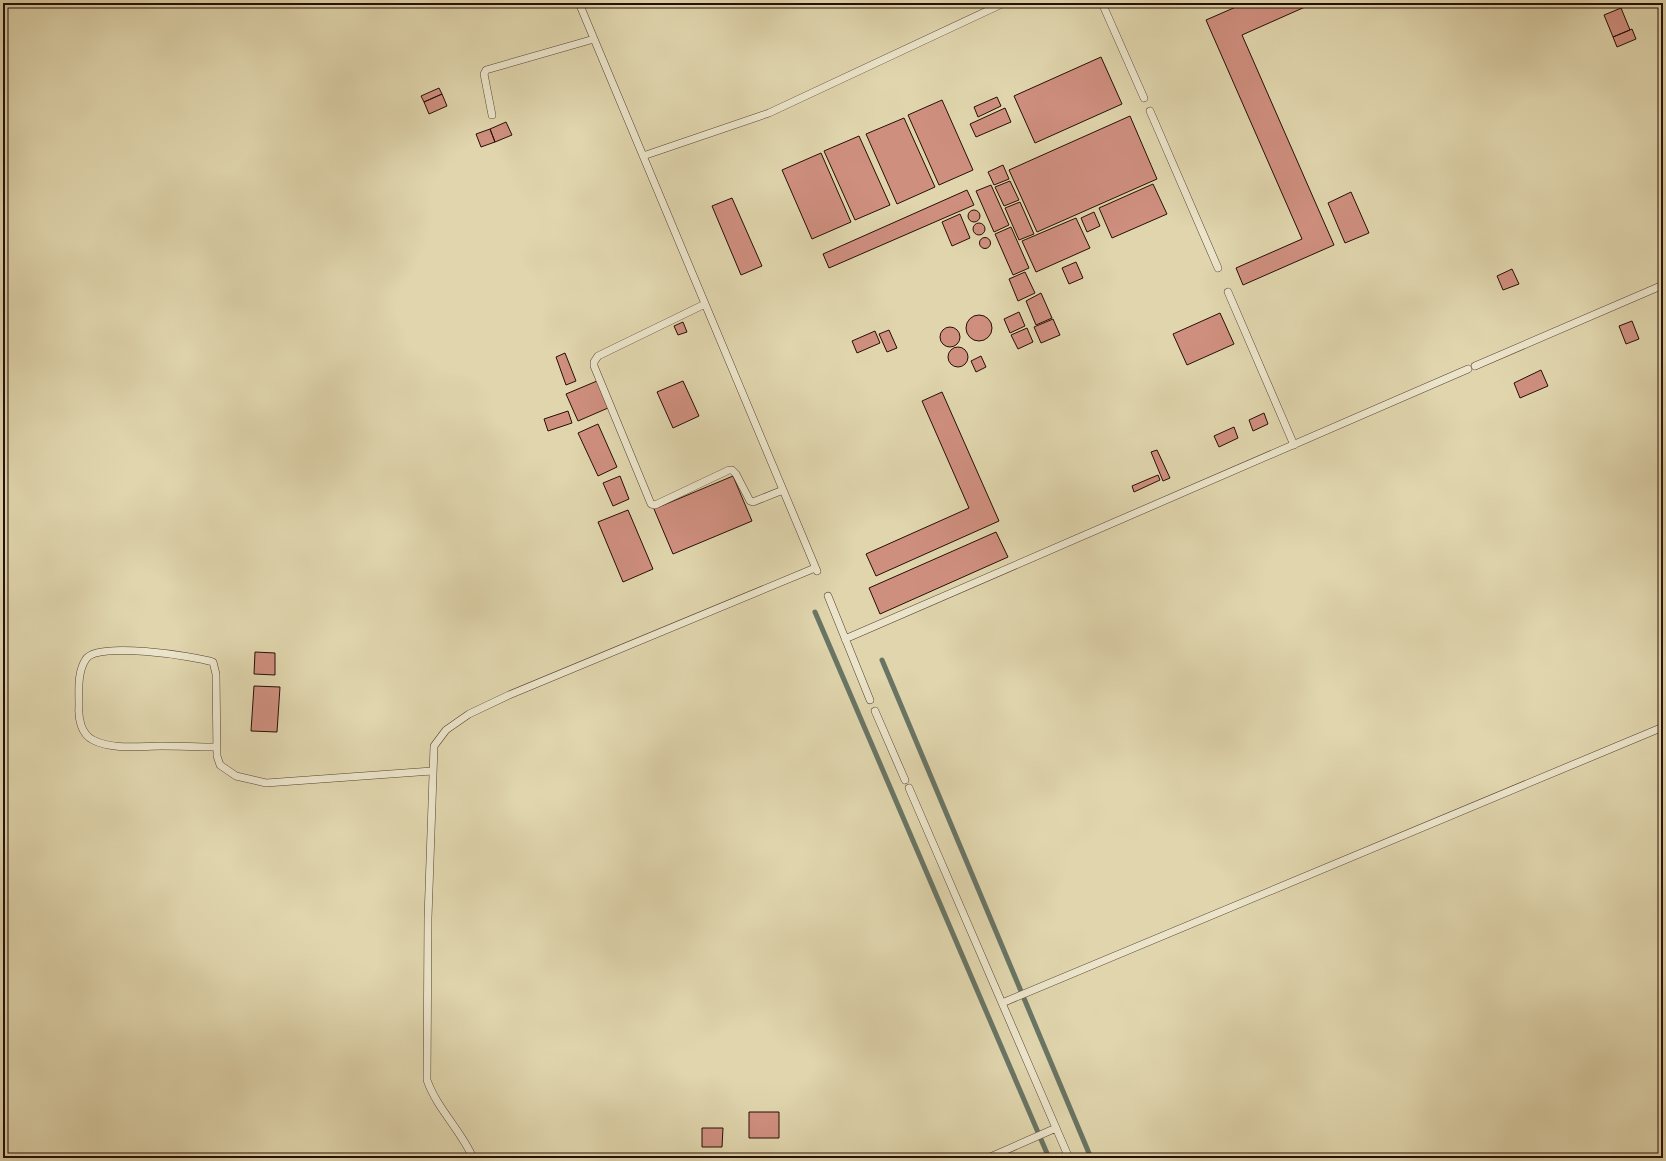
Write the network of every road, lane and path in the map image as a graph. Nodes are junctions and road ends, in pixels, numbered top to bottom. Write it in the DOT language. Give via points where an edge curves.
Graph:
graph roads {
  1 [pos="579,3"];
  2 [pos="1004,3"];
  3 [pos="1102,3"];
  4 [pos="594,39"];
  5 [pos="1144,98"];
  6 [pos="1150,111"];
  7 [pos="492,115"];
  8 [pos="643,156"];
  9 [pos="1218,268"];
  10 [pos="1663,284"];
  11 [pos="1228,292"];
  12 [pos="705,304"];
  13 [pos="1475,366"];
  14 [pos="1468,369"];
  15 [pos="1294,445"];
  16 [pos="783,490"];
  17 [pos="828,596"];
  18 [pos="845,639"];
  19 [pos="870,700"];
  20 [pos="875,711"];
  21 [pos="1663,726"];
  22 [pos="216,747"];
  23 [pos="432,771"];
  24 [pos="905,780"];
  25 [pos="909,788"];
  26 [pos="1002,1003"];
  27 [pos="1056,1128"];
  28 [pos="473,1158"];
  29 [pos="988,1158"];
  30 [pos="1069,1158"];
  1 -- 4 [label="lane"];
  2 -- 8 [label="lane" via="769,113"];
  3 -- 5 [label="lane"];
  4 -- 7 [label="lane" via="486,70 484,74"];
  4 -- 8 [label="lane"];
  6 -- 9 [label="lane"];
  8 -- 12 [label="lane"];
  10 -- 13 [label="lane"];
  11 -- 15 [label="lane"];
  12 -- 16 [label="lane"];
  12 -- 16 [label="lane" via="598,356 594,362 642,482 653,505 729,470 736,474 750,501"];
  14 -- 15 [label="lane"];
  15 -- 18 [label="lane"];
  16 -- 23 [label="lane" via="817,570 509,695 469,714 446,730 434,746"];
  17 -- 18 [label="lane"];
  18 -- 19 [label="lane"];
  20 -- 24 [label="lane"];
  21 -- 26 [label="lane"];
  22 -- 22 [label="lane" via="216,674 213,662 194,657 128,650 94,653 86,657 80,672 78,715 87,736 93,741 111,746"];
  22 -- 23 [label="lane" via="220,765 236,776 266,783"];
  23 -- 28 [label="lane" via="428,918 428,1080 432,1092"];
  25 -- 26 [label="lane"];
  26 -- 27 [label="lane"];
  27 -- 29 [label="lane"];
  27 -- 30 [label="lane"];
}
